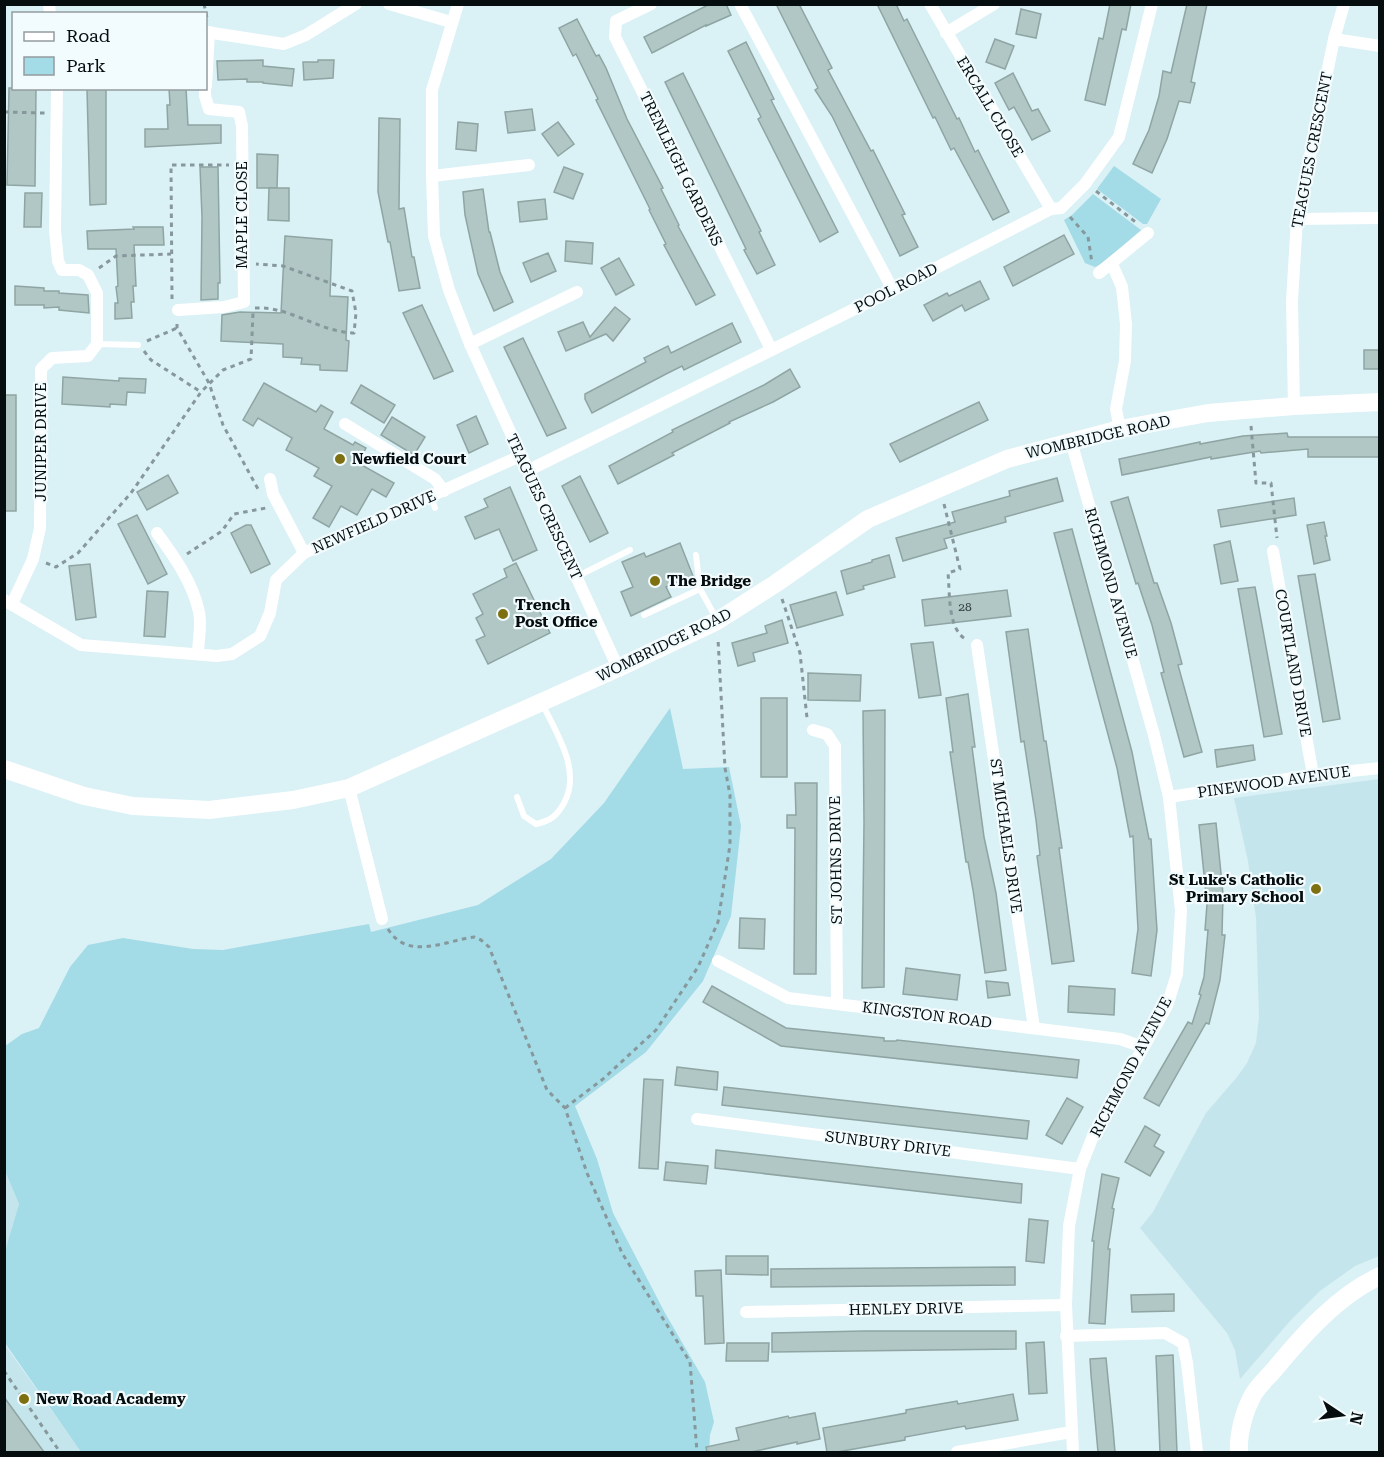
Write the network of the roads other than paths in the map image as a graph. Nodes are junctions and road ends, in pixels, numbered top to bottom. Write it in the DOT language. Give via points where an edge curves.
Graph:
graph roads {
  1 [pos="356,4"];
  2 [pos="389,4"];
  3 [pos="459,4"];
  4 [pos="651,4"];
  5 [pos="740,4"];
  6 [pos="930,4"];
  7 [pos="994,4"];
  8 [pos="1152,4"];
  9 [pos="1344,4"];
  10 [pos="452,22"];
  11 [pos="207,32"];
  12 [pos="946,33"];
  13 [pos="1334,39"];
  14 [pos="1380,46"];
  15 [pos="57,90"];
  16 [pos="205,90"];
  17 [pos="529,165"];
  18 [pos="432,176"];
  19 [pos="1056,208"];
  20 [pos="1380,218"];
  21 [pos="1297,219"];
  22 [pos="1148,233"];
  23 [pos="1112,264"];
  24 [pos="1100,273"];
  25 [pos="893,290"];
  26 [pos="577,292"];
  27 [pos="178,310"];
  28 [pos="470,344"];
  29 [pos="97,345"];
  30 [pos="138,345"];
  31 [pos="771,349"];
  32 [pos="1380,402"];
  33 [pos="1294,406"];
  34 [pos="345,424"];
  35 [pos="1120,429"];
  36 [pos="1071,441"];
  37 [pos="520,456"];
  38 [pos="527,471"];
  39 [pos="270,479"];
  40 [pos="444,490"];
  41 [pos="157,533"];
  42 [pos="630,550"];
  43 [pos="1273,551"];
  44 [pos="304,553"];
  45 [pos="696,555"];
  46 [pos="576,577"];
  47 [pos="700,588"];
  48 [pos="8,602"];
  49 [pos="644,615"];
  50 [pos="715,622"];
  51 [pos="977,645"];
  52 [pos="198,654"];
  53 [pos="618,668"];
  54 [pos="542,702"];
  55 [pos="813,730"];
  56 [pos="1380,768"];
  57 [pos="4,769"];
  58 [pos="1313,775"];
  59 [pos="349,788"];
  60 [pos="517,797"];
  61 [pos="1168,797"];
  62 [pos="382,920"];
  63 [pos="718,961"];
  64 [pos="837,1004"];
  65 [pos="1034,1028"];
  66 [pos="1143,1047"];
  67 [pos="697,1119"];
  68 [pos="1080,1169"];
  69 [pos="1380,1276"];
  70 [pos="1066,1305"];
  71 [pos="746,1312"];
  72 [pos="1066,1336"];
  73 [pos="1071,1432"];
  74 [pos="957,1452"];
  75 [pos="1072,1452"];
  76 [pos="1197,1452"];
  77 [pos="1239,1452"];
  1 -- 11 [label="street" via="284,44"];
  2 -- 10 [label="street"];
  3 -- 10 [label="street, TEAGUES CRESCENT"];
  4 -- 31 [label="street, TRENLEIGH GARDENS" via="616,21 615,37"];
  5 -- 25 [label="street"];
  6 -- 12 [label="street, ERCALL CLOSE"];
  7 -- 12 [label="street"];
  8 -- 19 [label="street, POOL ROAD" via="1119,137 1086,184"];
  9 -- 13 [label="street, TEAGUES CRESCENT"];
  10 -- 18 [label="street, TEAGUES CRESCENT" via="432,90"];
  12 -- 19 [label="street, ERCALL CLOSE"];
  13 -- 14 [label="street"];
  13 -- 21 [label="street, TEAGUES CRESCENT"];
  15 -- 29 [label="street" via="58,261 62,270 79,270 88,275 97,293"];
  16 -- 27 [label="street, MAPLE CLOSE" via="209,109 239,112 242,126 244,302"];
  17 -- 18 [label="street"];
  18 -- 28 [label="street, TEAGUES CRESCENT" via="434,236"];
  19 -- 25 [label="street, POOL ROAD"];
  20 -- 21 [label="street"];
  21 -- 33 [label="street, TEAGUES CRESCENT" via="1292,301"];
  22 -- 23 [label="street"];
  23 -- 24 [label="street"];
  23 -- 35 [label="street" via="1122,286 1126,324 1125,361 1116,409"];
  25 -- 31 [label="street, POOL ROAD"];
  26 -- 28 [label="street"];
  28 -- 37 [label="street, TEAGUES CRESCENT"];
  29 -- 30 [label="lane"];
  29 -- 48 [label="street, JUNIPER DRIVE" via="88,356 52,358 41,369 40,528 33,559"];
  31 -- 38 [label="street, POOL ROAD"];
  32 -- 33 [label="street, WOMBRIDGE ROAD"];
  33 -- 35 [label="street, WOMBRIDGE ROAD" via="1208,413"];
  34 -- 40 [label="street, NEWFIELD DRIVE" via="435,479"];
  35 -- 36 [label="street, WOMBRIDGE ROAD"];
  36 -- 50 [label="street, WOMBRIDGE ROAD" via="1007,459 868,519"];
  36 -- 61 [label="street, RICHMOND AVENUE"];
  37 -- 38 [label="street, TEAGUES CRESCENT"];
  37 -- 40 [label="street, NEWFIELD DRIVE"];
  38 -- 46 [label="street, TEAGUES CRESCENT"];
  39 -- 44 [label="street, NEWFIELD DRIVE" via="273,494"];
  40 -- 44 [label="street, NEWFIELD DRIVE" via="433,503"];
  41 -- 52 [label="street" via="191,589 199,613"];
  42 -- 46 [label="lane"];
  43 -- 58 [label="street, COURTLAND DRIVE"];
  44 -- 52 [label="street, NEWFIELD DRIVE" via="276,580 270,613 260,636 231,654"];
  45 -- 47 [label="lane"];
  46 -- 53 [label="street, TEAGUES CRESCENT"];
  47 -- 49 [label="lane"];
  47 -- 50 [label="lane"];
  48 -- 52 [label="street, NEWFIELD DRIVE" via="81,645"];
  50 -- 53 [label="street, WOMBRIDGE ROAD"];
  51 -- 65 [label="street, ST MICHAELS DRIVE"];
  53 -- 54 [label="street, WOMBRIDGE ROAD"];
  54 -- 59 [label="street, WOMBRIDGE ROAD"];
  54 -- 60 [label="lane" via="568,760 568,795 560,812 549,821 536,824 524,816"];
  55 -- 64 [label="street, ST JOHNS DRIVE" via="827,734 835,746"];
  56 -- 58 [label="street, PINEWOOD AVENUE"];
  57 -- 59 [label="street, WOMBRIDGE ROAD" via="84,796 133,806 209,810 293,800"];
  58 -- 61 [label="street, PINEWOOD AVENUE"];
  59 -- 62 [label="street"];
  61 -- 66 [label="street, RICHMOND AVENUE" via="1181,911 1177,974 1167,1006"];
  63 -- 64 [label="street, KINGSTON ROAD" via="788,998"];
  64 -- 65 [label="street, KINGSTON ROAD"];
  65 -- 66 [label="street, KINGSTON ROAD" via="1120,1039"];
  66 -- 68 [label="street, RICHMOND AVENUE" via="1093,1136"];
  67 -- 68 [label="street, SUNBURY DRIVE"];
  68 -- 70 [label="street, RICHMOND AVENUE" via="1069,1226"];
  69 -- 77 [label="street" via="1323,1316 1253,1395 1243,1419"];
  70 -- 71 [label="street, HENLEY DRIVE"];
  70 -- 72 [label="street, RICHMOND AVENUE"];
  72 -- 73 [label="street, RICHMOND AVENUE"];
  72 -- 76 [label="street" via="1165,1334 1183,1343"];
  73 -- 74 [label="street"];
  73 -- 75 [label="street, RICHMOND AVENUE"];
}
